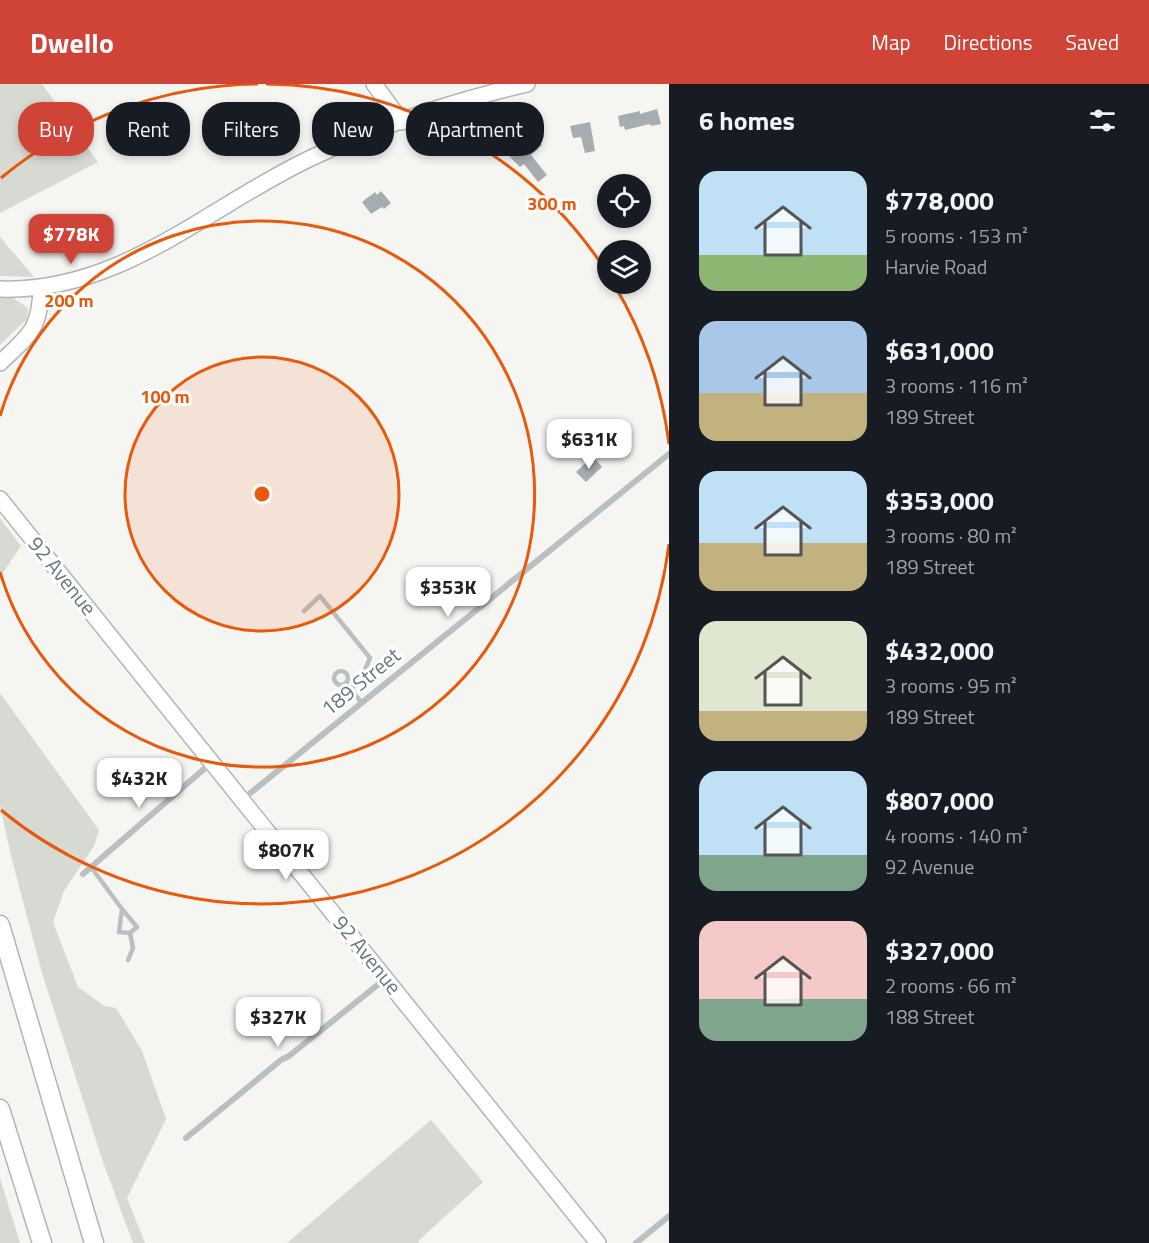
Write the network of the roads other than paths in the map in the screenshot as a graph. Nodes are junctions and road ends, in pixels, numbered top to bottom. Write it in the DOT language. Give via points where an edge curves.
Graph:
graph roads {
  1 [pos="374,84"];
  2 [pos="526,84"];
  3 [pos="402,122"];
  4 [pos="41,288"];
  5 [pos="0,289"];
  6 [pos="0,363"];
  7 [pos="669,454"];
  8 [pos="0,499"];
  9 [pos="304,611"];
  10 [pos="346,684"];
  11 [pos="351,690"];
  12 [pos="362,703"];
  13 [pos="211,762"];
  14 [pos="242,800"];
  15 [pos="91,867"];
  16 [pos="83,874"];
  17 [pos="122,909"];
  18 [pos="0,925"];
  19 [pos="130,933"];
  20 [pos="0,957"];
  21 [pos="128,960"];
  22 [pos="385,979"];
  23 [pos="0,1109"];
  24 [pos="59,1126"];
  25 [pos="186,1138"];
  26 [pos="669,1216"];
  27 [pos="42,1243"];
  28 [pos="94,1243"];
  29 [pos="598,1243"];
  30 [pos="636,1243"];
  1 -- 3 [label="street"];
  2 -- 3 [label="street"];
  3 -- 4 [label="street" via="368,133 258,184 107,271"];
  4 -- 5 [label="street"];
  4 -- 6 [label="street" via="35,327"];
  7 -- 12 [label="street, 189 Street"];
  8 -- 13 [label="street, 92 Avenue"];
  9 -- 11 [label="lane" via="320,596 370,658"];
  10 -- 11 [label="lane"];
  11 -- 12 [label="lane"];
  12 -- 14 [label="street, 189 Street"];
  13 -- 14 [label="street, 92 Avenue"];
  13 -- 15 [label="street"];
  14 -- 22 [label="street, 92 Avenue"];
  15 -- 16 [label="street"];
  15 -- 17 [label="lane"];
  17 -- 19 [label="lane" via="137,927"];
  17 -- 19 [label="lane" via="119,932"];
  18 -- 24 [label="highway"];
  19 -- 21 [label="lane" via="133,948"];
  20 -- 24 [label="highway"];
  22 -- 25 [label="street"];
  22 -- 29 [label="street, 92 Avenue"];
  23 -- 27 [label="highway"];
  24 -- 28 [label="highway"];
  26 -- 30 [label="street"];
}
